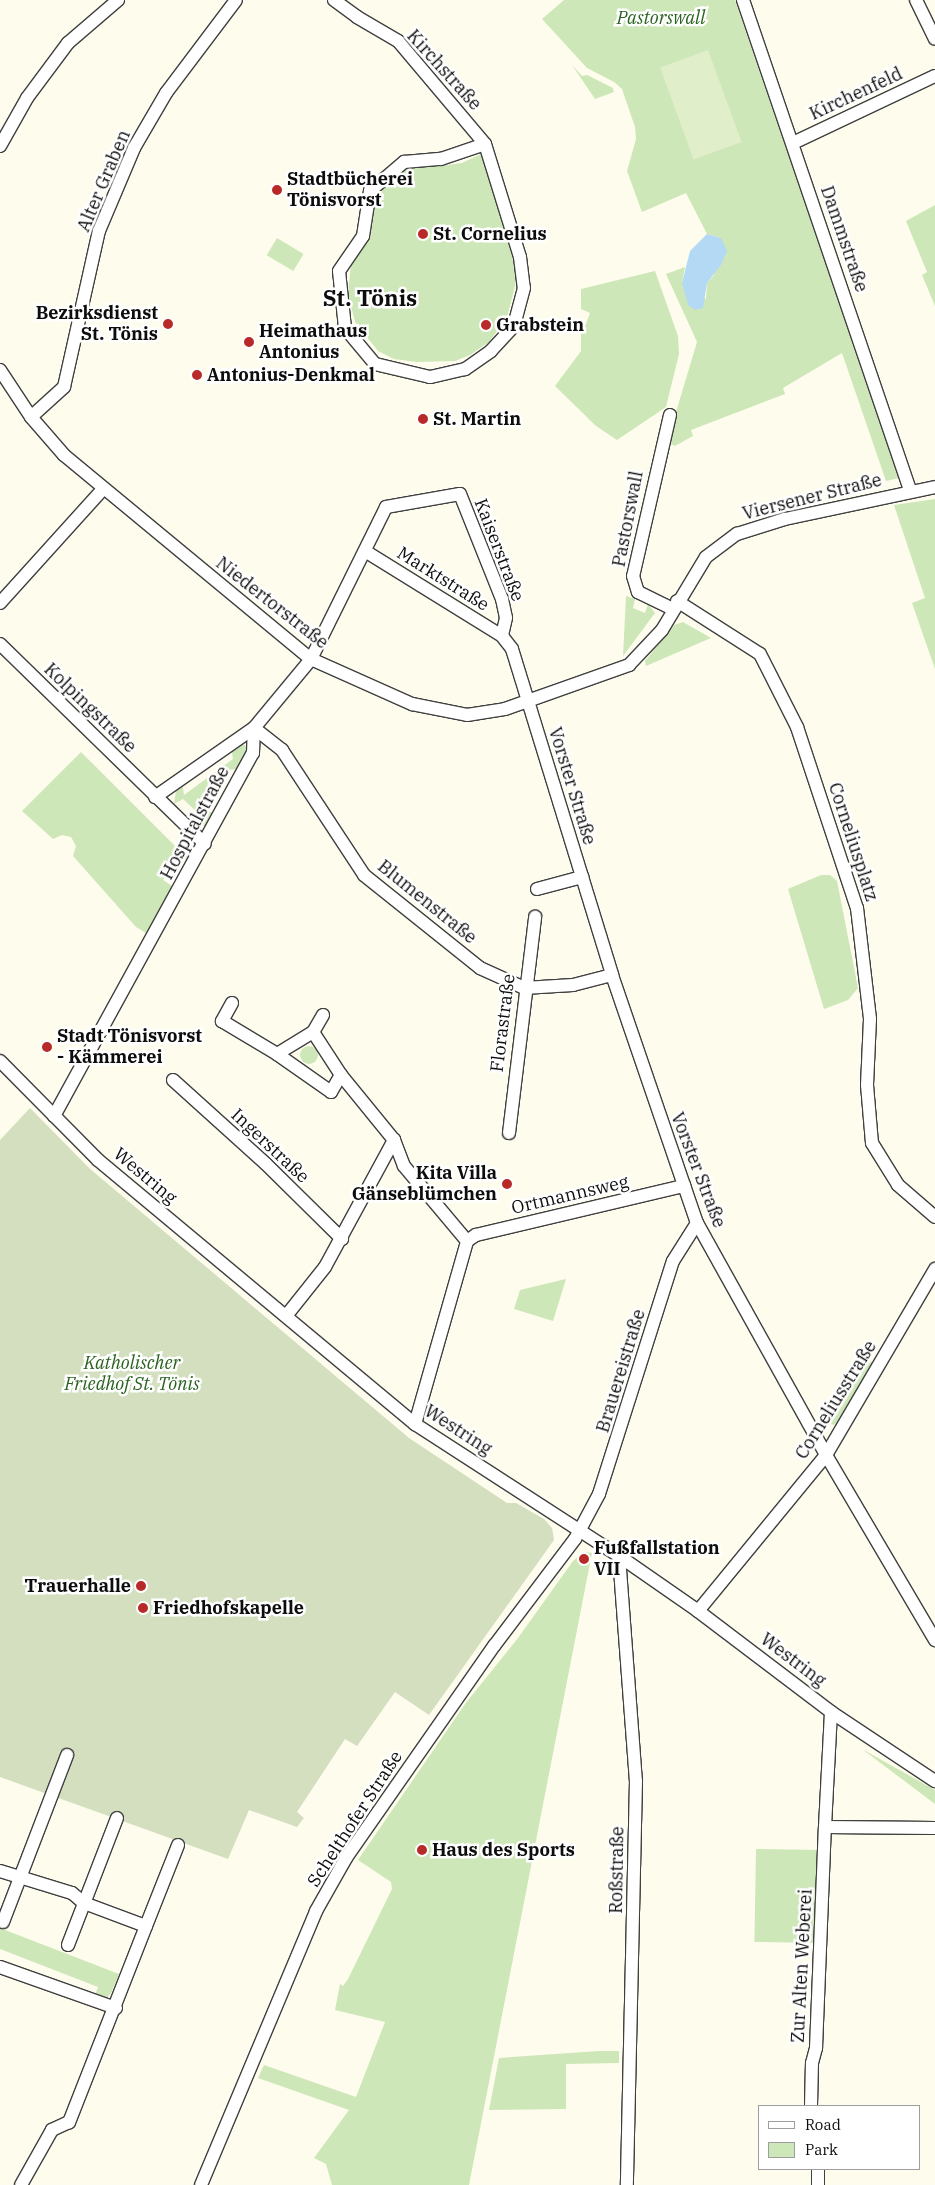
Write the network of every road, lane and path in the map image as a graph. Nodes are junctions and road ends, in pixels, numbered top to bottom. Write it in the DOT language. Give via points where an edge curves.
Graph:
graph roads {
  1 [pos="118,0"];
  2 [pos="236,0"];
  3 [pos="334,0"];
  4 [pos="743,0"];
  5 [pos="916,0"];
  6 [pos="935,39"];
  7 [pos="935,76"];
  8 [pos="792,143"];
  9 [pos="485,144"];
  10 [pos="0,146"];
  11 [pos="0,370"];
  12 [pos="670,415"];
  13 [pos="31,417"];
  14 [pos="935,487"];
  15 [pos="103,488"];
  16 [pos="910,490"];
  17 [pos="365,551"];
  18 [pos="0,603"];
  19 [pos="675,605"];
  20 [pos="502,636"];
  21 [pos="0,644"];
  22 [pos="311,659"];
  23 [pos="528,701"];
  24 [pos="254,728"];
  25 [pos="155,796"];
  26 [pos="205,844"];
  27 [pos="582,877"];
  28 [pos="537,889"];
  29 [pos="535,917"];
  30 [pos="612,975"];
  31 [pos="524,988"];
  32 [pos="232,1003"];
  33 [pos="322,1015"];
  34 [pos="313,1032"];
  35 [pos="277,1054"];
  36 [pos="0,1060"];
  37 [pos="341,1075"];
  38 [pos="173,1080"];
  39 [pos="54,1116"];
  40 [pos="509,1133"];
  41 [pos="394,1140"];
  42 [pos="684,1186"];
  43 [pos="935,1217"];
  44 [pos="697,1223"];
  45 [pos="342,1239"];
  46 [pos="467,1241"];
  47 [pos="935,1269"];
  48 [pos="286,1316"];
  49 [pos="415,1424"];
  50 [pos="826,1455"];
  51 [pos="579,1530"];
  52 [pos="618,1556"];
  53 [pos="698,1611"];
  54 [pos="935,1640"];
  55 [pos="831,1712"];
  56 [pos="67,1755"];
  57 [pos="935,1781"];
  58 [pos="117,1818"];
  59 [pos="825,1827"];
  60 [pos="935,1828"];
  61 [pos="178,1845"];
  62 [pos="0,1871"];
  63 [pos="20,1876"];
  64 [pos="84,1903"];
  65 [pos="3,1922"];
  66 [pos="146,1926"];
  67 [pos="68,1945"];
  68 [pos="0,1967"];
  69 [pos="116,2008"];
  70 [pos="811,2105"];
  71 [pos="818,2170"];
  72 [pos="21,2185"];
  73 [pos="201,2185"];
  74 [pos="628,2185"];
  75 [pos="818,2185"];
  1 -- 10 [label="street" via="68,43 27,98"];
  2 -- 13 [label="street, Alter Graben" via="166,93 134,148 99,231 64,387"];
  3 -- 9 [label="street, Kirchstraße" via="398,41"];
  4 -- 8 [label="street, Dammstraße"];
  5 -- 6 [label="street"];
  7 -- 8 [label="street, Kirchenfeld"];
  8 -- 16 [label="street, Dammstraße"];
  9 -- 9 [label="street" via="441,159 404,162 370,192 363,236 339,270 345,328 375,364 430,377 465,369 491,350 514,326 524,288 520,257"];
  11 -- 13 [label="street, Niedertorstraße"];
  12 -- 19 [label="street, Pastorswall" via="633,576 638,592"];
  13 -- 15 [label="street, Niedertorstraße" via="64,455"];
  14 -- 16 [label="street, Viersener Straße"];
  15 -- 18 [label="street"];
  15 -- 22 [label="street, Niedertorstraße"];
  16 -- 19 [label="street, Viersener Straße" via="785,519 736,534 706,557"];
  17 -- 20 [label="street, Marktstraße"];
  17 -- 20 [label="street, Kaiserstraße" via="386,507 460,494 502,598 506,618"];
  17 -- 22 [label="street"];
  19 -- 23 [label="street, Viersener Straße" via="650,646 629,666"];
  19 -- 43 [label="street, Corneliusplatz" via="760,654 797,727 857,908 870,1019 867,1085 872,1143 898,1185"];
  20 -- 23 [label="street" via="512,649"];
  21 -- 25 [label="street, Kolpingstraße"];
  22 -- 23 [label="street, Niedertorstraße" via="412,704 467,715"];
  22 -- 24 [label="street"];
  23 -- 27 [label="street, Vorster Straße"];
  24 -- 25 [label="street"];
  24 -- 26 [label="street, Hospitalstraße" via="253,753"];
  24 -- 31 [label="street, Blumenstraße" via="282,750 364,874 480,968"];
  25 -- 26 [label="street, Kolpingstraße"];
  26 -- 39 [label="street, Hospitalstraße"];
  27 -- 28 [label="street"];
  27 -- 30 [label="street, Vorster Straße"];
  29 -- 31 [label="street, Florastraße"];
  30 -- 31 [label="street, Blumenstraße" via="573,985"];
  30 -- 42 [label="street, Vorster Straße"];
  31 -- 40 [label="street, Florastraße"];
  32 -- 35 [label="street" via="222,1020"];
  33 -- 34 [label="street"];
  34 -- 35 [label="street"];
  34 -- 37 [label="street"];
  35 -- 37 [label="street" via="331,1092"];
  36 -- 39 [label="street, Westring"];
  37 -- 41 [label="street"];
  38 -- 45 [label="street, Ingerstraße" via="266,1164"];
  39 -- 48 [label="street, Westring" via="98,1160"];
  41 -- 45 [label="street"];
  41 -- 46 [label="street" via="404,1166"];
  42 -- 44 [label="street, Vorster Straße"];
  42 -- 46 [label="street, Ortmannsweg" via="476,1235"];
  44 -- 50 [label="street, Vorster Straße"];
  44 -- 51 [label="street, Brauereistraße" via="673,1261 621,1432 599,1494"];
  45 -- 48 [label="street"];
  46 -- 49 [label="street"];
  47 -- 50 [label="street, Corneliusstraße"];
  48 -- 49 [label="street, Westring"];
  49 -- 51 [label="street, Westring"];
  50 -- 53 [label="street, Corneliusstraße"];
  50 -- 54 [label="street, Vorster Straße"];
  51 -- 52 [label="street, Westring"];
  51 -- 73 [label="street, Schelthofer Straße" via="346,1858 316,1911"];
  52 -- 53 [label="street, Westring"];
  52 -- 74 [label="street, Roßstraße" via="636,1781"];
  53 -- 55 [label="street, Westring"];
  55 -- 57 [label="street, Westring"];
  55 -- 59 [label="street, Zur Alten Weberei"];
  56 -- 63 [label="street"];
  58 -- 64 [label="street"];
  59 -- 60 [label="street"];
  59 -- 70 [label="street, Zur Alten Weberei"];
  61 -- 66 [label="street"];
  62 -- 63 [label="street"];
  63 -- 64 [label="street" via="72,1893"];
  63 -- 65 [label="street"];
  64 -- 66 [label="street"];
  64 -- 67 [label="street"];
  66 -- 69 [label="street"];
  68 -- 69 [label="street"];
  69 -- 72 [label="street" via="69,2122 52,2130"];
  71 -- 75 [label="street"];
}
